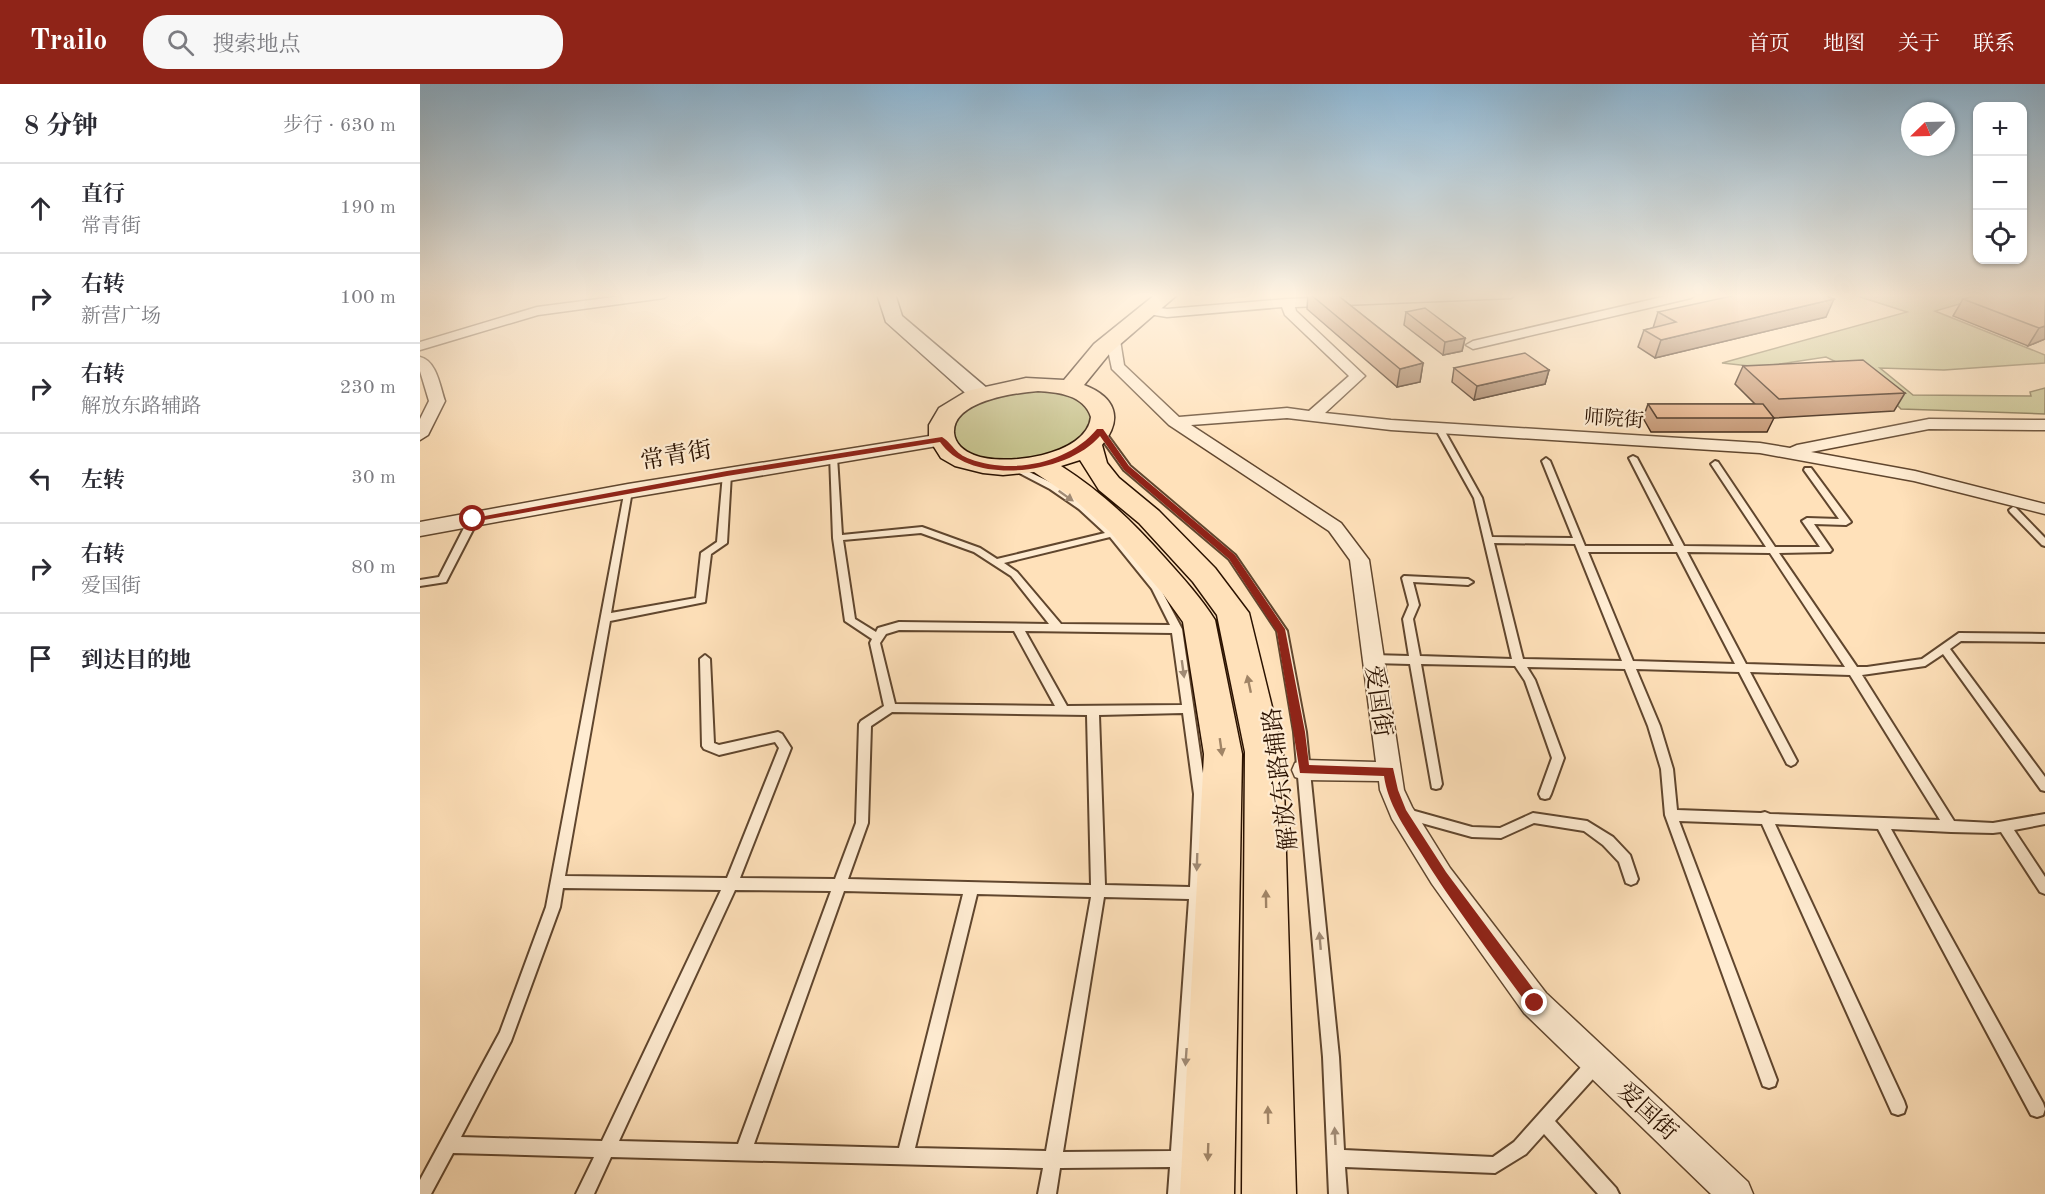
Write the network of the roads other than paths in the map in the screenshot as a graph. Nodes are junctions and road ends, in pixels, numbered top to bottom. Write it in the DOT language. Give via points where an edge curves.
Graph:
graph roads {
  1 [pos="930,346"];
  2 [pos="942,346"];
  3 [pos="1086,346"];
  4 [pos="1107,346"];
  5 [pos="1114,346"];
  6 [pos="1326,346"];
  7 [pos="420,361"];
  8 [pos="1038,384"];
  9 [pos="1070,388"];
  10 [pos="989,391"];
  11 [pos="1312,416"];
  12 [pos="1175,422"];
  13 [pos="2045,425"];
  14 [pos="1439,428"];
  15 [pos="420,435"];
  16 [pos="1094,437"];
  17 [pos="942,440"];
  18 [pos="1785,453"];
  19 [pos="833,457"];
  20 [pos="1633,458"];
  21 [pos="1546,461"];
  22 [pos="1716,464"];
  23 [pos="1028,466"];
  24 [pos="1808,470"];
  25 [pos="727,474"];
  26 [pos="628,491"];
  27 [pos="2045,509"];
  28 [pos="2013,510"];
  29 [pos="473,519"];
  30 [pos="420,530"];
  31 [pos="1112,534"];
  32 [pos="838,538"];
  33 [pos="1488,540"];
  34 [pos="2045,543"];
  35 [pos="1581,545"];
  36 [pos="1680,550"];
  37 [pos="1773,551"];
  38 [pos="995,562"];
  39 [pos="1468,582"];
  40 [pos="420,583"];
  41 [pos="605,618"];
  42 [pos="1018,628"];
  43 [pos="1058,628"];
  44 [pos="1177,628"];
  45 [pos="878,638"];
  46 [pos="2045,638"];
  47 [pos="1944,648"];
  48 [pos="705,659"];
  49 [pos="1373,659"];
  50 [pos="1415,660"];
  51 [pos="1518,662"];
  52 [pos="1630,665"];
  53 [pos="1744,668"];
  54 [pos="1853,670"];
  55 [pos="890,708"];
  56 [pos="1189,709"];
  57 [pos="1063,710"];
  58 [pos="1093,711"];
  59 [pos="1791,761"];
  60 [pos="1304,770"];
  61 [pos="1389,771"];
  62 [pos="1436,784"];
  63 [pos="2045,786"];
  64 [pos="1545,794"];
  65 [pos="1401,812"];
  66 [pos="1671,815"];
  67 [pos="1765,818"];
  68 [pos="2045,819"];
  69 [pos="1881,823"];
  70 [pos="1951,826"];
  71 [pos="2005,827"];
  72 [pos="1631,879"];
  73 [pos="557,882"];
  74 [pos="731,884"];
  75 [pos="838,885"];
  76 [pos="2045,888"];
  77 [pos="971,889"];
  78 [pos="1098,893"];
  79 [pos="1196,893"];
  80 [pos="1597,1062"];
  81 [pos="1769,1080"];
  82 [pos="1898,1107"];
  83 [pos="2037,1109"];
  84 [pos="1544,1122"];
  85 [pos="448,1145"];
  86 [pos="606,1149"];
  87 [pos="743,1152"];
  88 [pos="905,1156"];
  89 [pos="1336,1158"];
  90 [pos="1179,1159"];
  91 [pos="1052,1160"];
  92 [pos="422,1194"];
  93 [pos="585,1194"];
  94 [pos="1047,1194"];
  95 [pos="1177,1194"];
  96 [pos="1207,1194"];
  97 [pos="1269,1194"];
  98 [pos="1338,1194"];
  99 [pos="1610,1194"];
  100 [pos="1736,1194"];
  1 -- 10 [label="main road"];
  2 -- 10 [label="main road"];
  3 -- 8 [label="main road"];
  4 -- 9 [label="main road" via="1080,370"];
  5 -- 12 [label="street, 爱国街" via="1117,366"];
  6 -- 11 [label="street" via="1358,376"];
  7 -- 15 [label="street" via="437,401"];
  8 -- 9 [label="main road"];
  8 -- 10 [label="main road"];
  9 -- 16 [label="main road" via="1098,406 1103,418"];
  10 -- 17 [label="main road" via="948,414 941,427"];
  11 -- 12 [label="street, 师院街" via="1287,413"];
  11 -- 14 [label="street, 师院街"];
  12 -- 49 [label="street, 爱国街" via="1335,527 1359,560"];
  13 -- 18 [label="street" via="1929,424"];
  14 -- 18 [label="street, 师院街" via="1760,448"];
  14 -- 33 [label="lane" via="1478,498"];
  16 -- 23 [label="main road" via="1065,457"];
  16 -- 60 [label="lane, 解放东路辅路" via="1232,557 1282,631"];
  97 -- 16 [label="main road, one-way" via="1264,752 1233,613 1204,575 1094,464"];
  17 -- 19 [label="street, 常青街"];
  17 -- 23 [label="main road" via="950,452 966,461 988,467"];
  18 -- 27 [label="street, 师院街" via="1915,476"];
  19 -- 25 [label="street, 常青街"];
  19 -- 32 [label="lane"];
  20 -- 36 [label="lane"];
  21 -- 35 [label="lane"];
  22 -- 37 [label="lane"];
  23 -- 31 [label="lane, one-way"];
  23 -- 96 [label="main road, one-way" via="1083,492 1121,527 1199,620 1223,754"];
  24 -- 37 [label="lane" via="1846,522 1807,521 1827,550"];
  25 -- 26 [label="street, 常青街"];
  25 -- 41 [label="lane" via="722,543 706,553 701,600"];
  26 -- 29 [label="street, 常青街"];
  26 -- 41 [label="lane"];
  28 -- 34 [label="lane"];
  29 -- 30 [label="street, 常青街"];
  29 -- 40 [label="lane" via="443,580"];
  31 -- 38 [label="lane"];
  31 -- 44 [label="lane" via="1156,588"];
  32 -- 38 [label="lane" via="922,530 977,550"];
  32 -- 45 [label="lane" via="850,621"];
  33 -- 35 [label="lane"];
  33 -- 51 [label="lane"];
  35 -- 36 [label="lane"];
  35 -- 52 [label="lane"];
  36 -- 37 [label="lane"];
  36 -- 53 [label="lane"];
  37 -- 54 [label="lane"];
  38 -- 43 [label="lane" via="1014,574"];
  39 -- 50 [label="lane" via="1407,578 1414,605 1408,620"];
  41 -- 73 [label="lane"];
  42 -- 43 [label="lane"];
  42 -- 45 [label="lane" via="899,626 882,631"];
  42 -- 57 [label="lane"];
  43 -- 44 [label="lane"];
  44 -- 56 [label="lane, one-way"];
  45 -- 55 [label="lane" via="874,643"];
  46 -- 47 [label="lane" via="1959,637"];
  47 -- 54 [label="lane" via="1925,662"];
  47 -- 63 [label="lane"];
  48 -- 74 [label="lane" via="708,746 719,750 778,737 785,748"];
  49 -- 50 [label="lane"];
  49 -- 61 [label="street, 爱国街"];
  50 -- 51 [label="lane"];
  50 -- 62 [label="lane"];
  51 -- 52 [label="lane"];
  51 -- 64 [label="lane" via="1530,680 1558,758"];
  52 -- 53 [label="lane"];
  52 -- 66 [label="lane" via="1667,769"];
  53 -- 54 [label="lane"];
  53 -- 59 [label="lane"];
  54 -- 70 [label="lane"];
  55 -- 57 [label="lane"];
  55 -- 75 [label="lane" via="865,724 862,822"];
  56 -- 58 [label="lane"];
  56 -- 79 [label="lane, one-way" via="1200,794"];
  57 -- 58 [label="lane"];
  58 -- 78 [label="lane"];
  60 -- 61 [label="street"];
  89 -- 60 [label="lane, 解放东路辅路, one-way" via="1331,1057"];
  61 -- 65 [label="street, 爱国街"];
  65 -- 72 [label="lane" via="1472,832 1501,833 1533,818 1587,826 1625,859"];
  65 -- 80 [label="street, 爱国街" via="1441,876 1535,1003"];
  66 -- 67 [label="lane"];
  66 -- 81 [label="lane"];
  67 -- 69 [label="lane"];
  67 -- 82 [label="lane"];
  68 -- 71 [label="lane"];
  69 -- 70 [label="lane"];
  69 -- 83 [label="lane"];
  70 -- 71 [label="lane"];
  71 -- 76 [label="lane"];
  73 -- 74 [label="lane"];
  73 -- 85 [label="lane" via="553,907 506,1036"];
  74 -- 75 [label="lane"];
  74 -- 86 [label="lane"];
  75 -- 77 [label="lane"];
  75 -- 87 [label="lane"];
  77 -- 78 [label="lane"];
  77 -- 88 [label="lane"];
  78 -- 79 [label="lane"];
  78 -- 91 [label="lane"];
  79 -- 90 [label="lane, one-way"];
  80 -- 84 [label="lane"];
  80 -- 100 [label="street, 爱国街"];
  84 -- 89 [label="lane" via="1520,1148 1495,1165"];
  84 -- 99 [label="lane"];
  85 -- 86 [label="lane"];
  85 -- 92 [label="lane"];
  86 -- 87 [label="lane"];
  86 -- 93 [label="lane"];
  87 -- 88 [label="lane"];
  88 -- 91 [label="lane"];
  89 -- 98 [label="lane, 解放东路辅路"];
  90 -- 91 [label="lane"];
  90 -- 95 [label="lane"];
  91 -- 94 [label="lane"];
}
